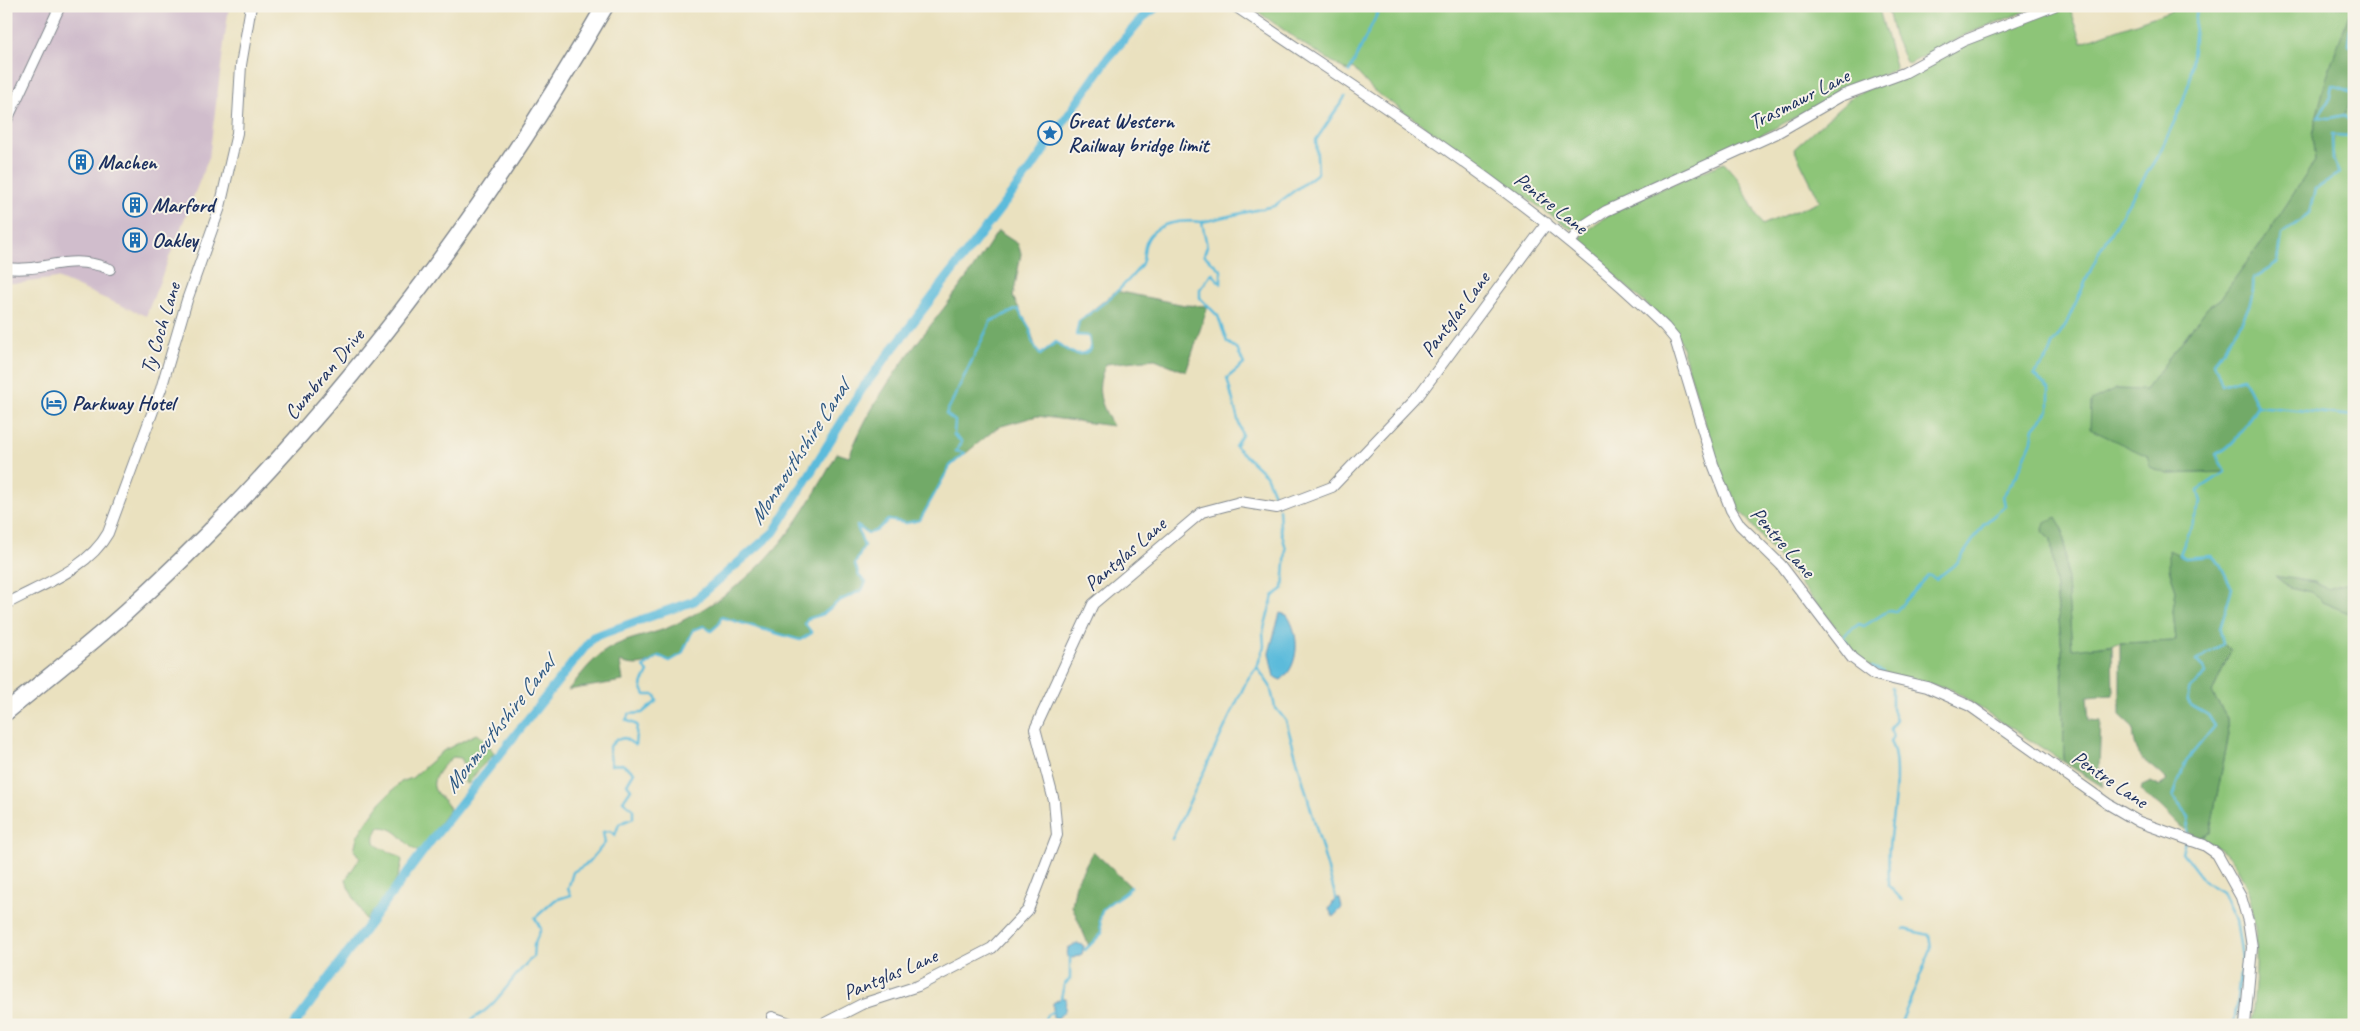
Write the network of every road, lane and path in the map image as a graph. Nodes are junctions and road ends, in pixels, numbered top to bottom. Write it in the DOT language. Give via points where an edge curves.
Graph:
graph roads {
  1 [pos="60,6"];
  2 [pos="251,6"];
  3 [pos="605,6"];
  4 [pos="1235,6"];
  5 [pos="2054,6"];
  6 [pos="6,122"];
  7 [pos="1547,223"];
  8 [pos="1571,241"];
  9 [pos="6,268"];
  10 [pos="110,268"];
  11 [pos="6,604"];
  12 [pos="6,712"];
  13 [pos="772,1017"];
  14 [pos="795,1025"];
  15 [pos="821,1025"];
  16 [pos="2245,1025"];
  1 -- 6 [label="street"];
  2 -- 11 [label="street, Ty Coch Lane" via="241,66 237,134 220,206 187,300 161,389 108,533 100,547 87,559"];
  3 -- 12 [label="main road, Cwmbran Drive" via="523,143 468,224 344,386 254,486 173,568 124,614"];
  4 -- 7 [label="street, Pentre Lane" via="1452,153"];
  5 -- 8 [label="street, Trasmawr Lane" via="1963,41 1904,73 1841,96 1775,134 1606,211 1583,226"];
  7 -- 8 [label="street, Pentre Lane"];
  7 -- 15 [label="street, Pantglas Lane" via="1416,399 1332,487 1277,508 1240,502 1202,512 1093,604 1035,729 1054,801 1057,835 1028,910 992,948 918,986 862,1004"];
  8 -- 16 [label="street, Pentre Lane" via="1647,309 1675,339 1731,510 1740,525 1781,565 1852,658 1875,675 1927,687 1970,706 2108,804 2139,822 2204,845 2217,854 2241,897 2248,921 2252,947"];
  9 -- 10 [label="street" via="80,261"];
  13 -- 14 [label="street"];
}
